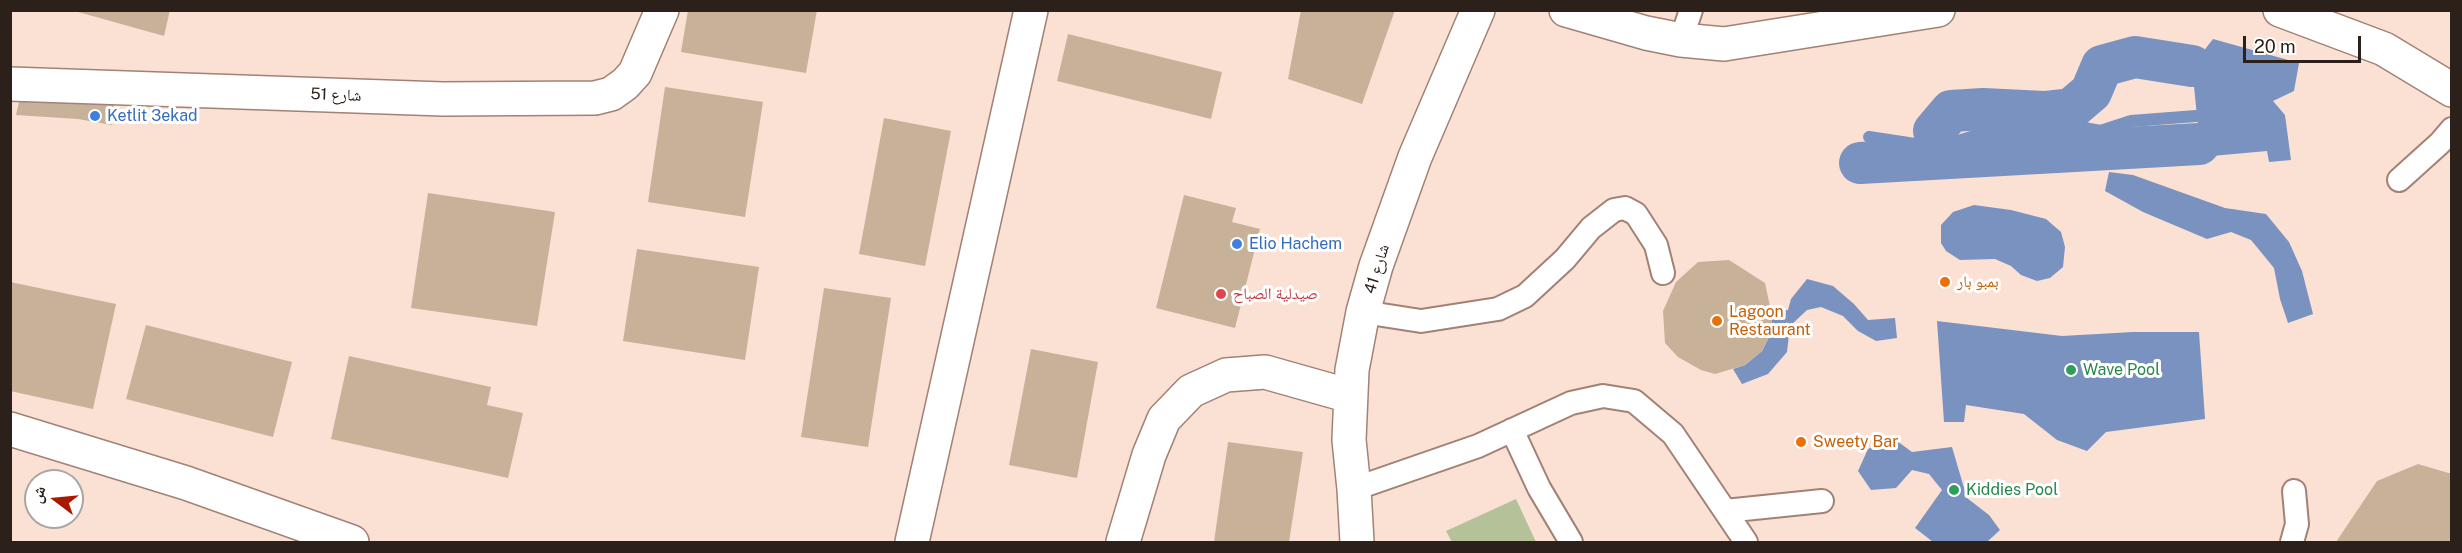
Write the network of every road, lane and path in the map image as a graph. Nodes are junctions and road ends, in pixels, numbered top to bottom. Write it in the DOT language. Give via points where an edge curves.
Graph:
graph roads {
  1 [pos="662,10"];
  2 [pos="1031,10"];
  3 [pos="1478,10"];
  4 [pos="1566,10"];
  5 [pos="1938,10"];
  6 [pos="2280,10"];
  7 [pos="1686,25"];
  8 [pos="10,84"];
  9 [pos="2451,90"];
  10 [pos="2451,129"];
  11 [pos="2399,180"];
  12 [pos="1663,273"];
  13 [pos="1363,312"];
  14 [pos="1350,396"];
  15 [pos="10,429"];
  16 [pos="1512,430"];
  17 [pos="1354,489"];
  18 [pos="2294,491"];
  19 [pos="1822,501"];
  20 [pos="1725,511"];
  21 [pos="352,543"];
  22 [pos="912,543"];
  23 [pos="1123,543"];
  24 [pos="1357,543"];
  25 [pos="1571,543"];
  26 [pos="1746,543"];
  27 [pos="2292,543"];
  1 -- 8 [label="street, شارع 51" via="630,79 611,94 595,98 443,99"];
  2 -- 22 [label="street"];
  3 -- 13 [label="street, شارع 41" via="1415,157"];
  4 -- 7 [label="street" via="1646,33"];
  5 -- 7 [label="street" via="1724,44"];
  6 -- 9 [label="street" via="2384,49"];
  10 -- 11 [label="lane"];
  12 -- 13 [label="lane" via="1656,245 1636,214 1625,208 1614,210 1591,228 1525,296 1498,309 1421,321"];
  13 -- 14 [label="street, شارع 41"];
  14 -- 17 [label="street, شارع 41"];
  14 -- 23 [label="street" via="1265,372 1226,375 1191,391 1164,419"];
  15 -- 21 [label="street" via="186,483"];
  16 -- 17 [label="lane" via="1459,453"];
  16 -- 20 [label="lane" via="1571,403 1604,396 1634,401 1673,434"];
  16 -- 25 [label="lane"];
  17 -- 24 [label="street, شارع 41"];
  18 -- 27 [label="lane" via="2297,524"];
  19 -- 20 [label="lane"];
  20 -- 26 [label="lane"];
}
